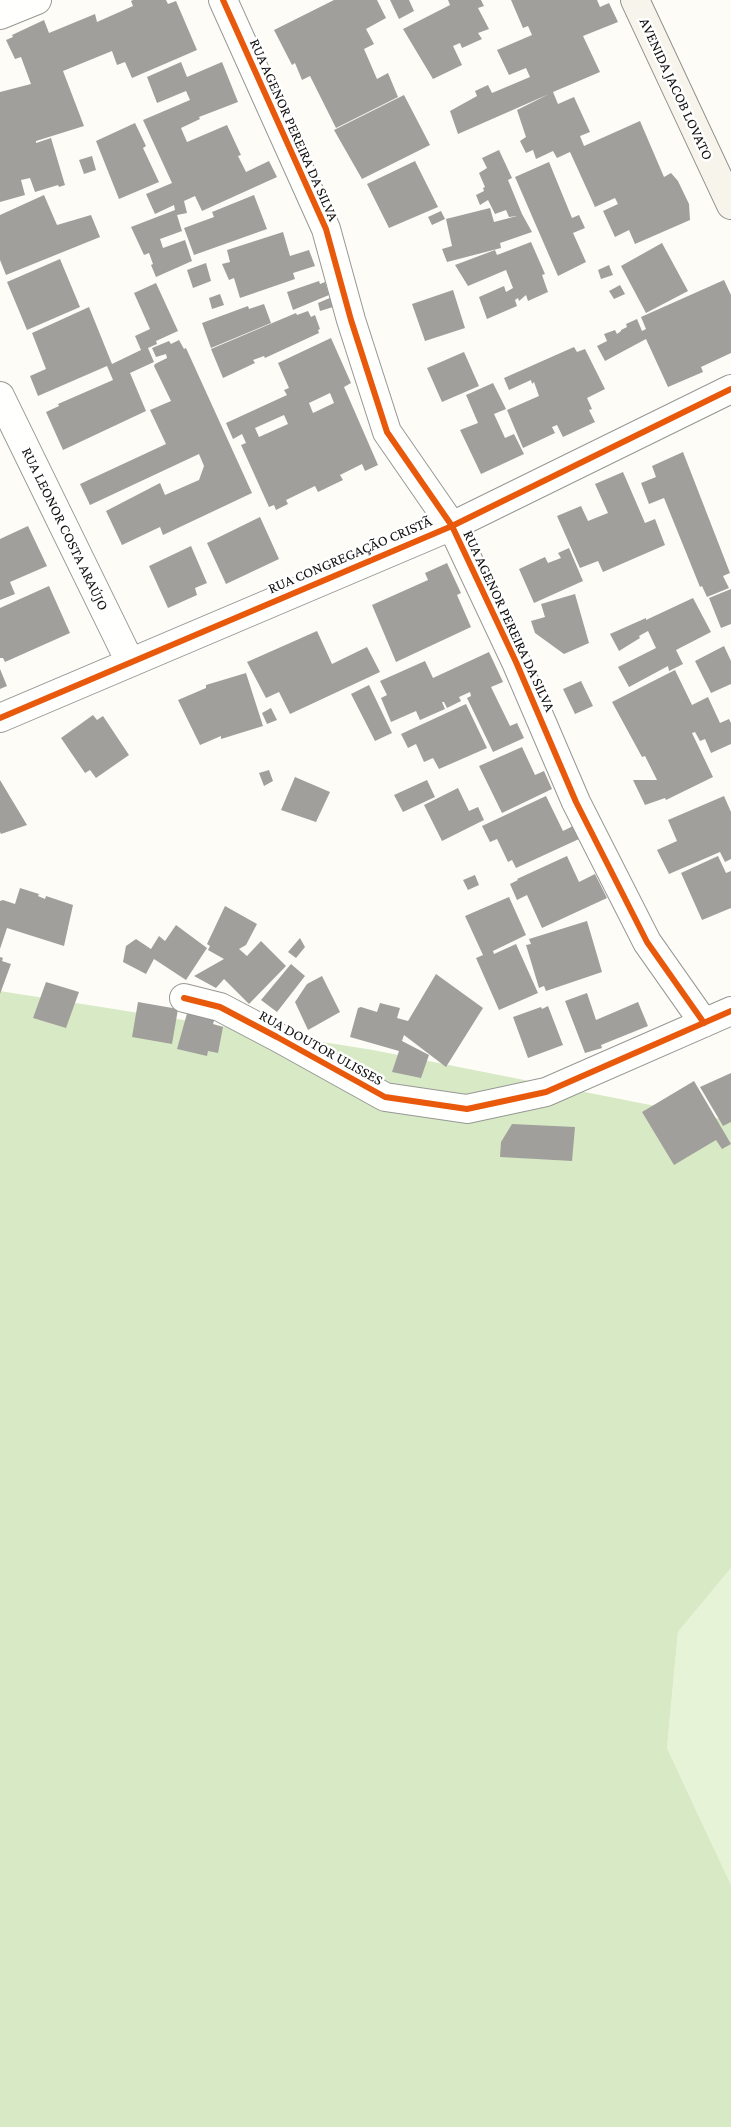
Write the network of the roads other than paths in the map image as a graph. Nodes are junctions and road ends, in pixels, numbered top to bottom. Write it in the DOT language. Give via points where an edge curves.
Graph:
graph roads {
  1 [pos="37,0"];
  2 [pos="223,0"];
  3 [pos="635,0"];
  4 [pos="0,15"];
  5 [pos="731,205"];
  6 [pos="731,389"];
  7 [pos="0,396"];
  8 [pos="452,526"];
  9 [pos="130,662"];
  10 [pos="0,718"];
  11 [pos="184,998"];
  12 [pos="731,1011"];
  13 [pos="704,1022"];
  1 -- 4 [label="street"];
  2 -- 8 [label="street, RUA AGENOR PEREIRA DA SILVA" via="326,229 387,432"];
  3 -- 5 [label="main road, AVENIDA JACOB LOVATO"];
  6 -- 8 [label="street, RUA CONGREGAÇÃO CRISTÃ"];
  7 -- 9 [label="street, RUA LEONOR COSTA ARAÚJO"];
  8 -- 9 [label="street, RUA CONGREGAÇÃO CRISTÃ"];
  8 -- 13 [label="street, RUA AGENOR PEREIRA DA SILVA" via="516,662 576,802 647,942"];
  9 -- 10 [label="street, RUA CONGREGAÇÃO CRISTÃ"];
  11 -- 13 [label="street, RUA DOUTOR ULISSES" via="220,1007 385,1097 467,1109 546,1092"];
  12 -- 13 [label="street, RUA DOUTOR ULISSES"];
}
